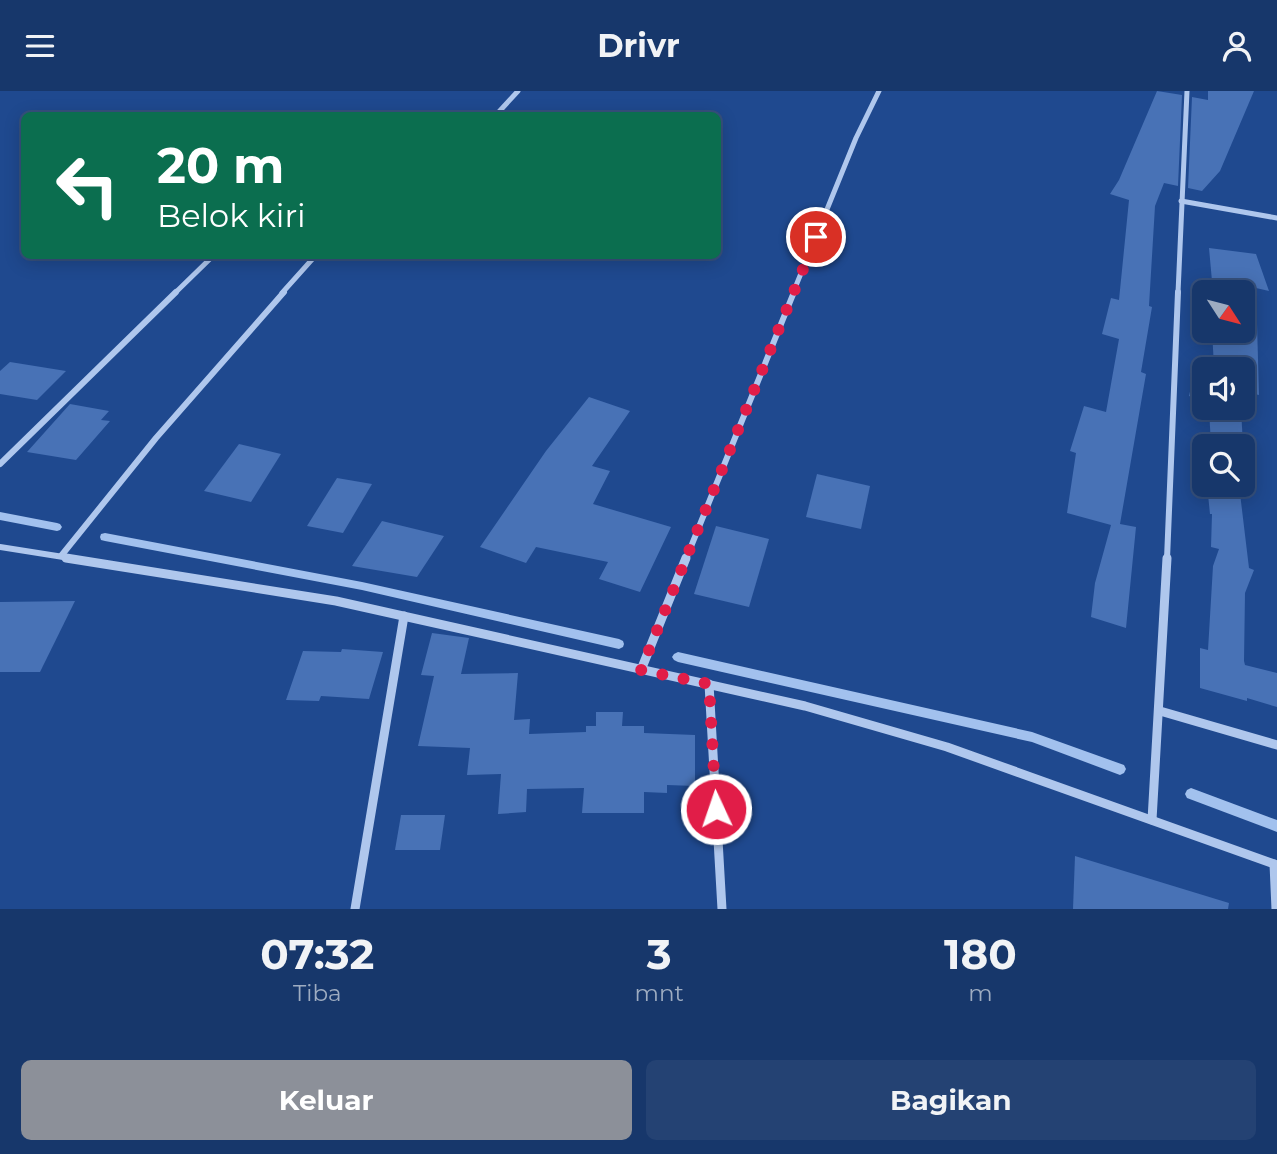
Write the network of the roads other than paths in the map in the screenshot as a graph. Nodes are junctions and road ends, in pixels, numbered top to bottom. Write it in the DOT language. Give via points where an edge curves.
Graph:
graph roads {
  1 [pos="518,91"];
  2 [pos="879,91"];
  3 [pos="1187,91"];
  4 [pos="499,112"];
  5 [pos="1181,201"];
  6 [pos="1277,218"];
  7 [pos="210,259"];
  8 [pos="313,259"];
  9 [pos="0,464"];
  10 [pos="0,547"];
  11 [pos="61,557"];
  12 [pos="404,616"];
  13 [pos="641,670"];
  14 [pos="709,684"];
  15 [pos="1160,711"];
  16 [pos="1277,745"];
  17 [pos="1152,820"];
  18 [pos="1276,864"];
  19 [pos="355,909"];
  20 [pos="722,909"];
  21 [pos="1276,909"];
  1 -- 4 [label="street"];
  2 -- 13 [label="street"];
  3 -- 5 [label="street"];
  5 -- 6 [label="street"];
  5 -- 15 [label="street"];
  7 -- 9 [label="street"];
  8 -- 11 [label="street" via="156,438"];
  10 -- 11 [label="street"];
  11 -- 12 [label="street"];
  12 -- 13 [label="street"];
  12 -- 19 [label="street"];
  13 -- 14 [label="street"];
  14 -- 17 [label="street" via="947,747"];
  14 -- 20 [label="street"];
  15 -- 16 [label="street"];
  15 -- 17 [label="street"];
  17 -- 18 [label="street"];
  18 -- 21 [label="street"];
}
